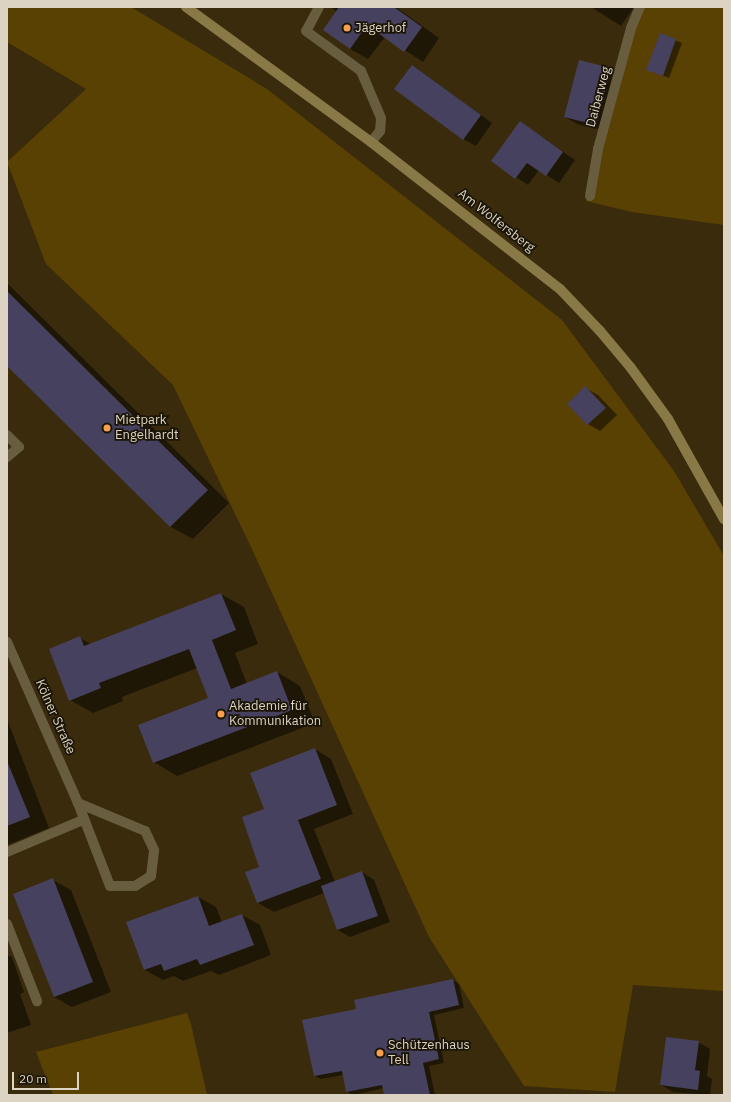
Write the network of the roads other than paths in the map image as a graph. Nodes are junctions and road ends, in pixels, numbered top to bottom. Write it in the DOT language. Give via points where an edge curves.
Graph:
graph roads {
  1 [pos="186,7"];
  2 [pos="319,7"];
  3 [pos="640,7"];
  4 [pos="371,142"];
  5 [pos="590,196"];
  6 [pos="7,435"];
  7 [pos="7,458"];
  8 [pos="724,519"];
  9 [pos="7,642"];
  10 [pos="78,803"];
  11 [pos="83,820"];
  12 [pos="7,852"];
  13 [pos="7,924"];
  14 [pos="37,1001"];
  1 -- 4 [label="main road, Am Wolfersberg"];
  2 -- 4 [label="street" via="306,31 361,71 381,118 380,130"];
  3 -- 5 [label="street, Daiberweg" via="631,28 598,149"];
  4 -- 8 [label="main road, Am Wolfersberg" via="560,289 600,331 668,419"];
  6 -- 7 [label="street" via="19,447"];
  9 -- 10 [label="street, Kölner Straße"];
  10 -- 11 [label="street, Kölner Straße"];
  10 -- 11 [label="street, Kölner Straße" via="145,831 154,850 151,876 135,886 110,886"];
  11 -- 12 [label="street"];
  13 -- 14 [label="street"];
}
